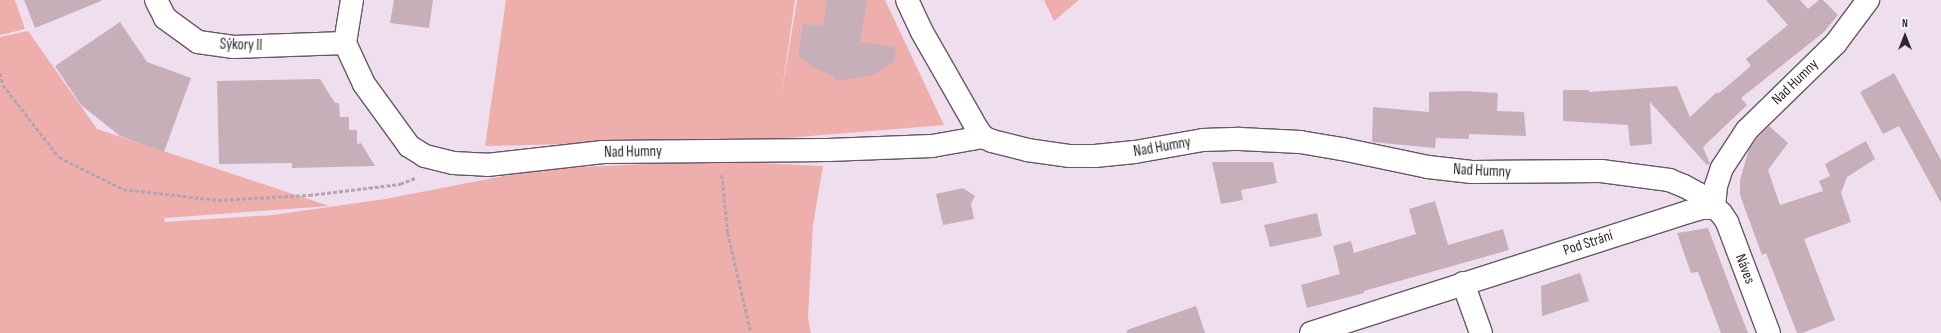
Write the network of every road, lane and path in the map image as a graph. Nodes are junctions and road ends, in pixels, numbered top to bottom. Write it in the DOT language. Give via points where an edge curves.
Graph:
graph roads {
  1 [pos="156,0"];
  2 [pos="352,0"];
  3 [pos="907,0"];
  4 [pos="1868,0"];
  5 [pos="345,43"];
  6 [pos="0,73"];
  7 [pos="983,136"];
  8 [pos="723,150"];
  9 [pos="420,176"];
  10 [pos="1714,208"];
  11 [pos="1463,283"];
  12 [pos="751,333"];
  13 [pos="1311,333"];
  14 [pos="1481,333"];
  15 [pos="1769,333"];
  1 -- 5 [label="street, Sýkory II" via="165,18 198,42 234,47"];
  2 -- 5 [label="street"];
  3 -- 7 [label="street" via="961,102"];
  4 -- 10 [label="street, Nad Humny" via="1836,43 1747,130 1722,168 1716,186"];
  5 -- 8 [label="street, Nad Humny" via="369,90 408,146 425,156 453,163 487,165 603,152"];
  6 -- 9 [label="path" via="3,85 59,157 122,189 218,200 309,195 400,184"];
  7 -- 8 [label="street, Nad Humny" via="932,146 828,150"];
  7 -- 10 [label="street, Nad Humny" via="992,141 1027,150 1069,156 1135,152 1203,140 1240,139 1300,142 1428,167 1472,172 1601,171 1669,180 1684,186"];
  8 -- 12 [label="path" via="722,185 728,233"];
  10 -- 11 [label="street, Pod Strání" via="1688,212"];
  10 -- 15 [label="street, Náves" via="1727,222"];
  11 -- 13 [label="street, Pod Strání"];
  11 -- 14 [label="street"];
}
